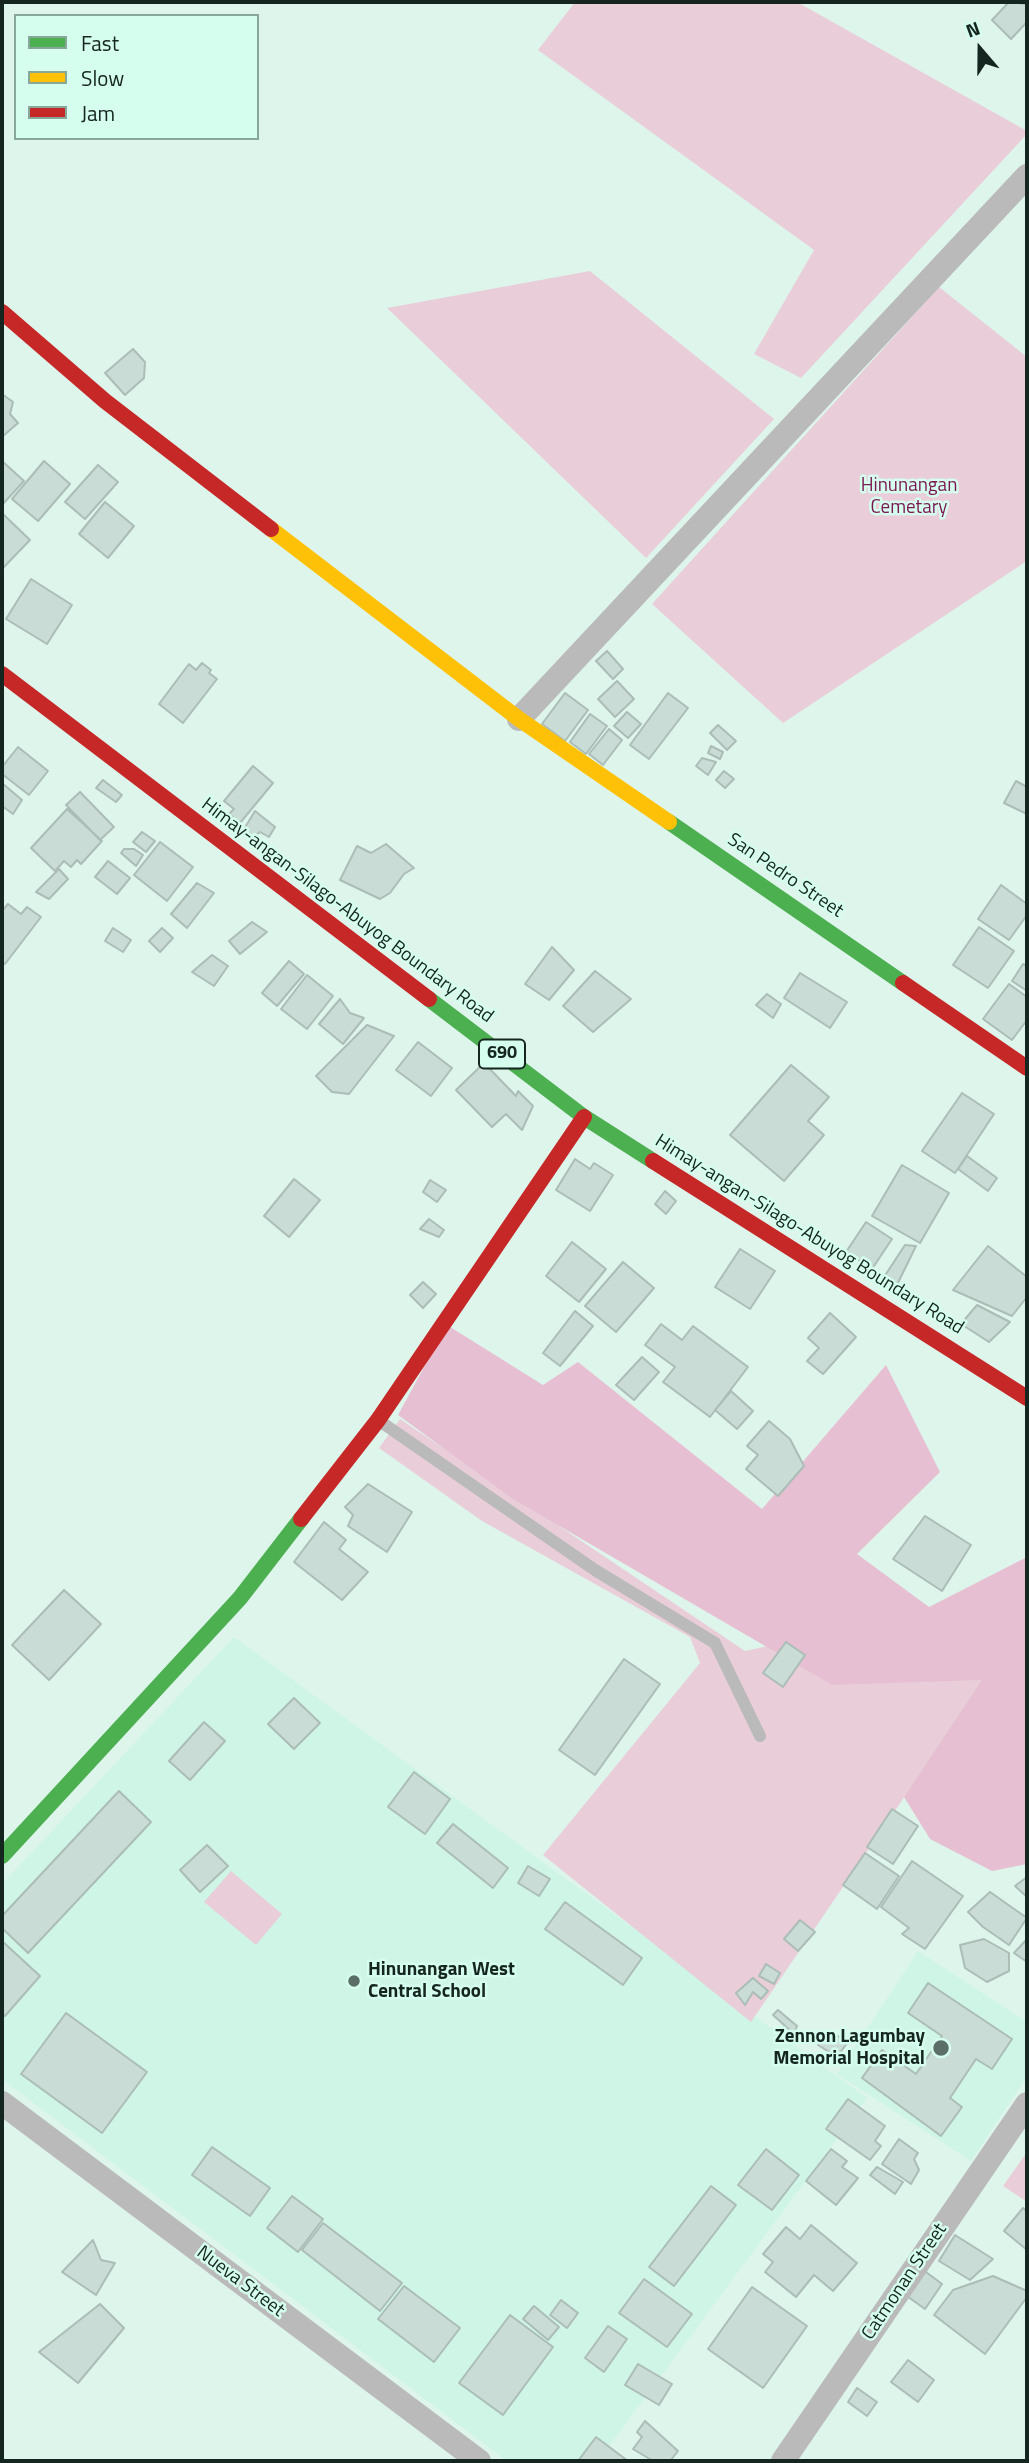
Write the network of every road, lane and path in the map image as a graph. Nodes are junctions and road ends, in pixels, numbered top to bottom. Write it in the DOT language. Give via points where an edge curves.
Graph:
graph roads {
  1 [pos="1027,176"];
  2 [pos="2,312"];
  3 [pos="2,674"];
  4 [pos="519,719"];
  5 [pos="1027,1068"];
  6 [pos="583,1117"];
  7 [pos="1023,1385"];
  8 [pos="378,1420"];
  9 [pos="760,1736"];
  10 [pos="2,1856"];
  11 [pos="2,2103"];
  12 [pos="1027,2104"];
  13 [pos="479,2461"];
  14 [pos="783,2461"];
  1 -- 4 [label="street"];
  2 -- 4 [label="street, San Pedro Street" via="105,401"];
  3 -- 6 [label="street, Himay-angan-Silago-Abuyog Boundary Road / 690"];
  4 -- 5 [label="street, San Pedro Street"];
  6 -- 7 [label="street, Himay-angan-Silago-Abuyog Boundary Road / 690"];
  6 -- 8 [label="street"];
  8 -- 9 [label="lane" via="595,1570 715,1643"];
  8 -- 10 [label="street" via="240,1598"];
  11 -- 13 [label="street, Nueva Street"];
  12 -- 14 [label="street, Catmonan Street"];
}
